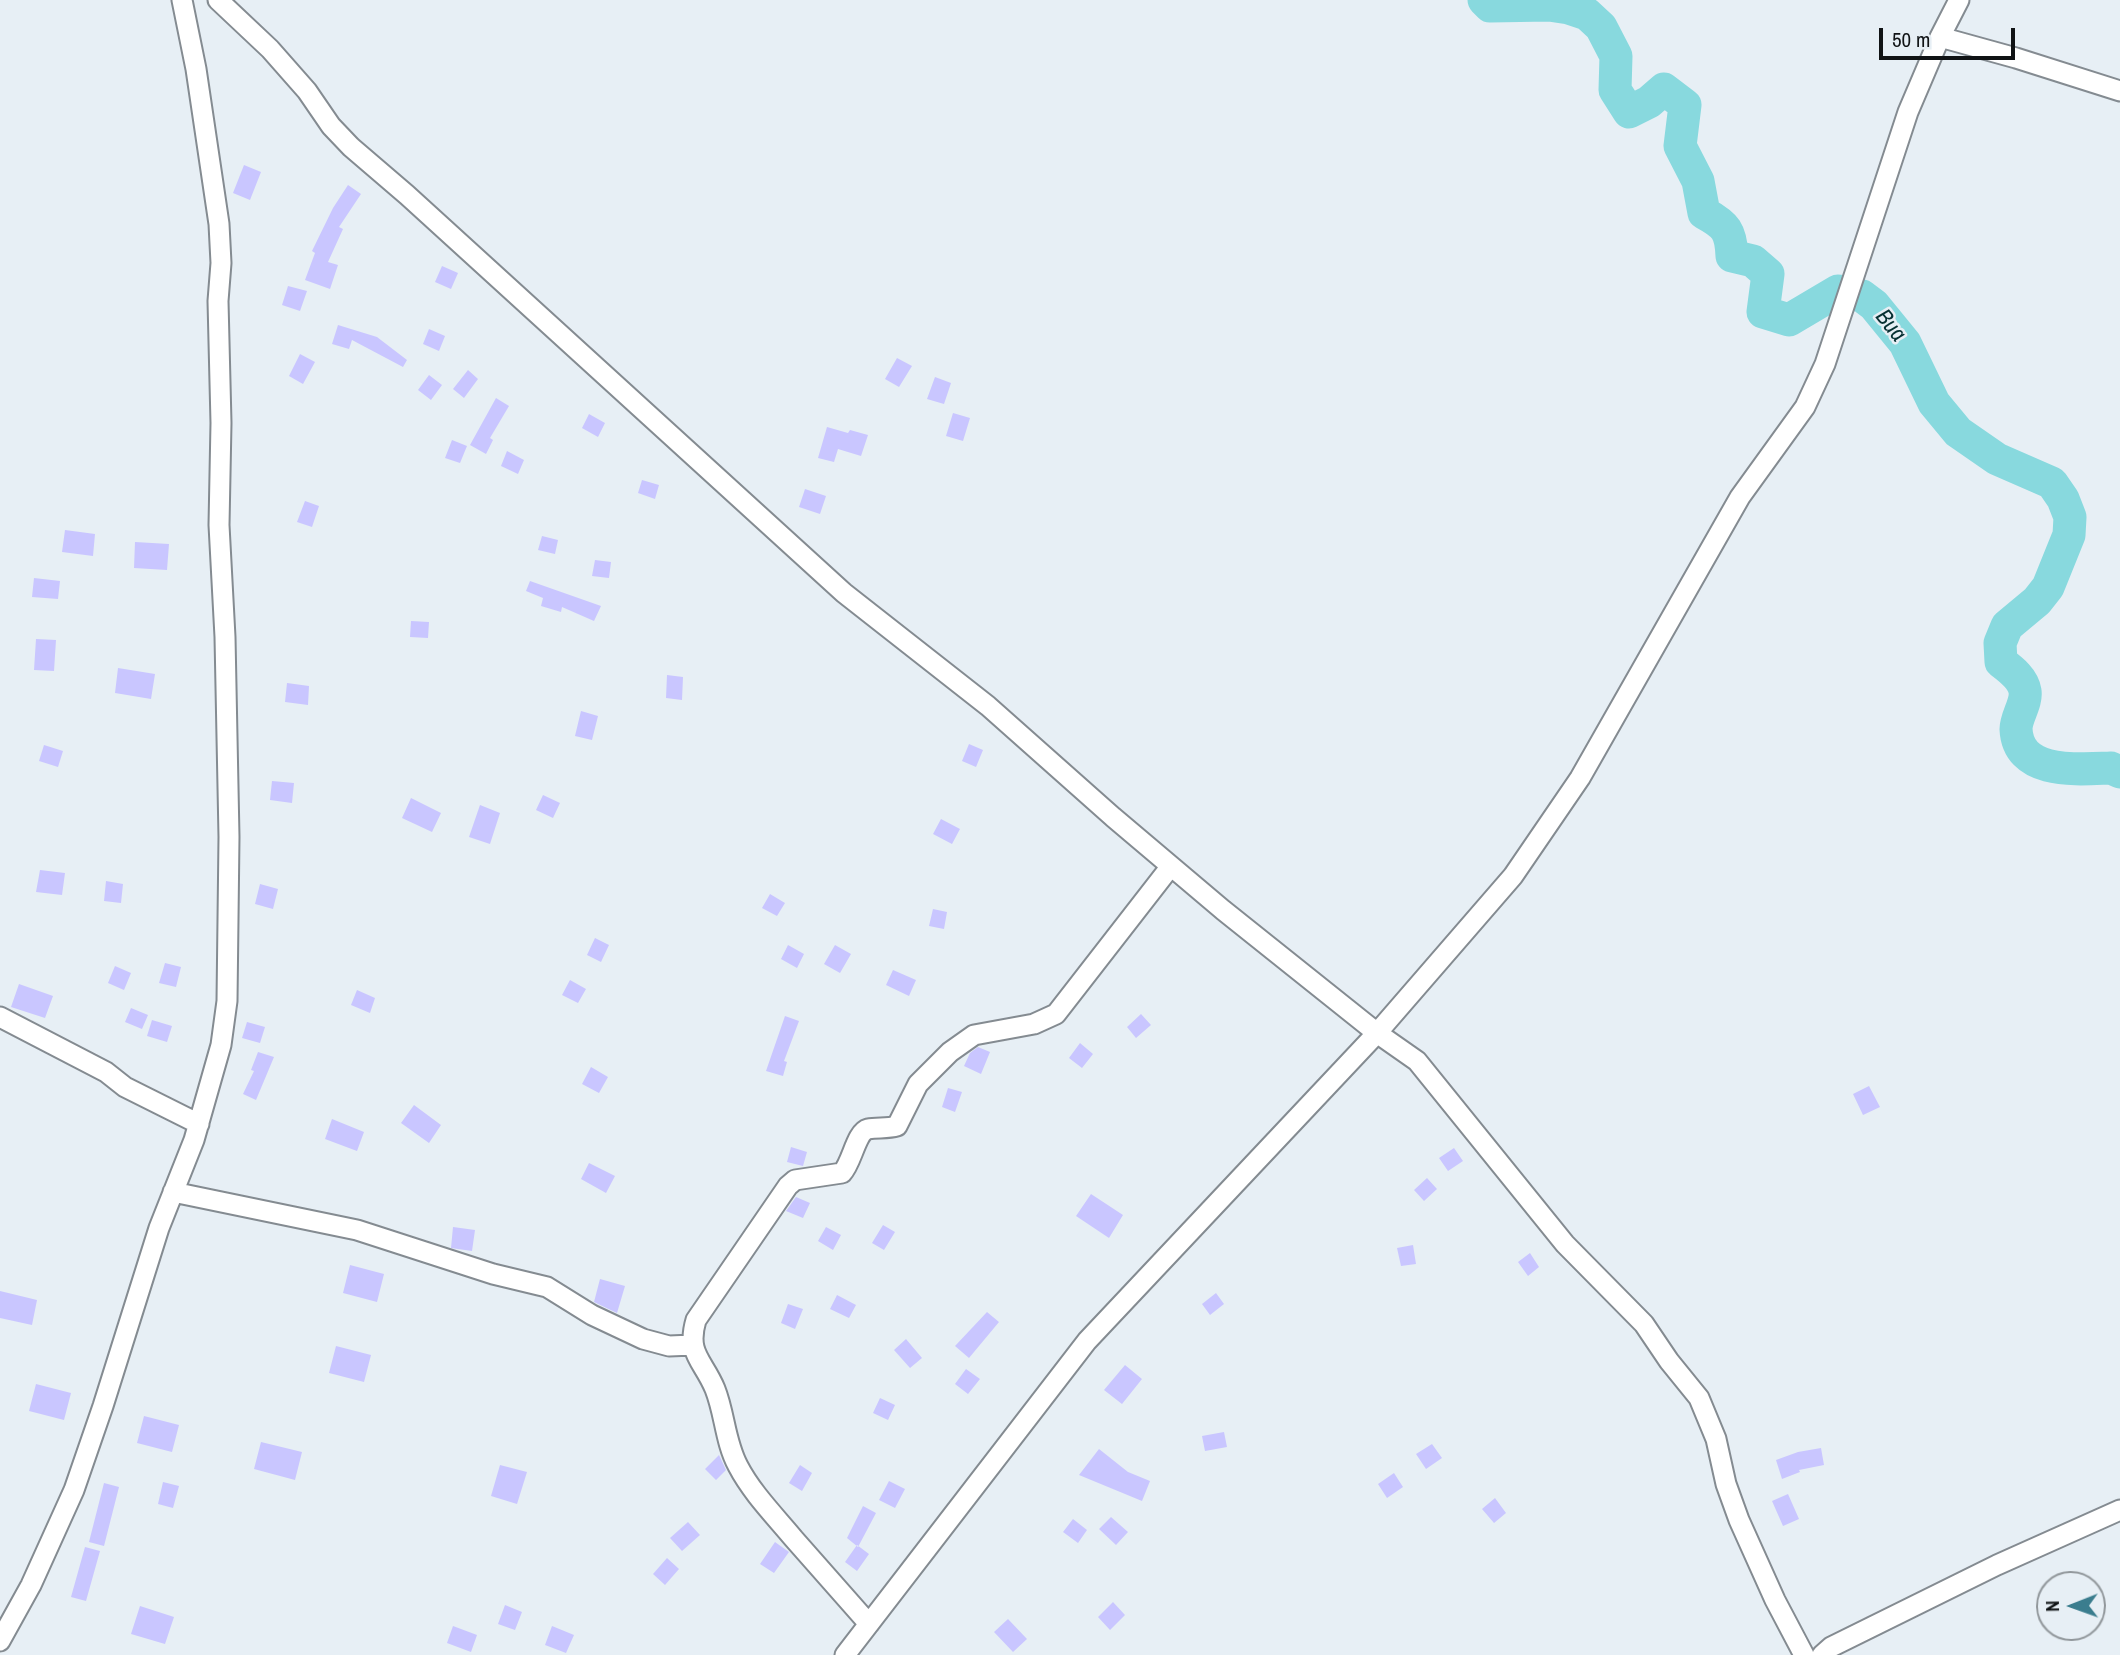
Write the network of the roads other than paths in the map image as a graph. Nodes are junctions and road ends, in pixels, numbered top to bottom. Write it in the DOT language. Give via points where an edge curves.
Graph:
graph roads {
  1 [pos="183,0"];
  2 [pos="218,0"];
  3 [pos="1959,0"];
  4 [pos="1940,37"];
  5 [pos="2120,91"];
  6 [pos="1171,866"];
  7 [pos="0,1017"];
  8 [pos="1377,1032"];
  9 [pos="199,1124"];
  10 [pos="173,1192"];
  11 [pos="693,1345"];
  12 [pos="2120,1510"];
  13 [pos="869,1624"];
  14 [pos="0,1641"];
  15 [pos="845,1655"];
  16 [pos="1804,1655"];
  17 [pos="1822,1655"];
  1 -- 9 [label="street" via="219,224 221,263 219,525 225,637 227,1001 221,1045"];
  2 -- 6 [label="street" via="270,49 351,147 844,593 988,706"];
  3 -- 4 [label="street"];
  4 -- 5 [label="street"];
  4 -- 8 [label="street" via="1908,112 1825,364 1805,407 1740,497 1580,778 1513,876"];
  6 -- 8 [label="street"];
  6 -- 11 [label="street" via="1056,1014 1034,1024 974,1035 918,1084 897,1126 863,1132 842,1173 794,1180 788,1186 696,1320"];
  7 -- 9 [label="street"];
  8 -- 13 [label="street" via="1087,1341"];
  8 -- 16 [label="street" via="1417,1061 1565,1244 1644,1324 1699,1398 1739,1520"];
  9 -- 10 [label="street"];
  10 -- 11 [label="street" via="357,1230 547,1287 643,1339 669,1346"];
  10 -- 14 [label="street" via="74,1489"];
  11 -- 13 [label="street" via="718,1397 738,1466 765,1505"];
  12 -- 17 [label="street" via="1997,1565"];
  13 -- 15 [label="street"];
}
